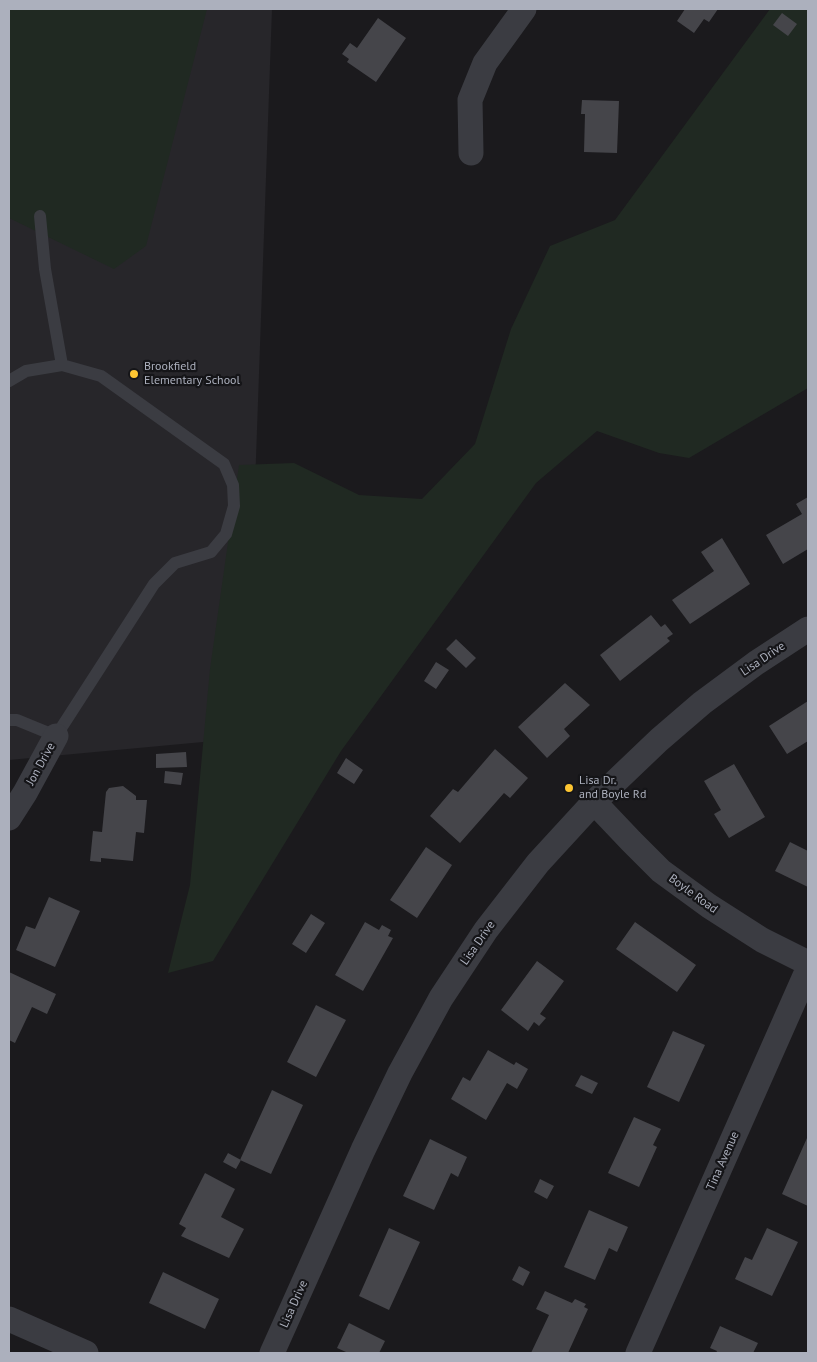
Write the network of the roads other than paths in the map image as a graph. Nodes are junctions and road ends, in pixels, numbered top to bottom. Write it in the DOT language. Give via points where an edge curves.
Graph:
graph roads {
  1 [pos="524,9"];
  2 [pos="471,153"];
  3 [pos="40,216"];
  4 [pos="62,364"];
  5 [pos="9,381"];
  6 [pos="808,629"];
  7 [pos="9,720"];
  8 [pos="56,736"];
  9 [pos="594,802"];
  10 [pos="9,818"];
  11 [pos="808,963"];
  12 [pos="808,969"];
  13 [pos="9,1319"];
  14 [pos="86,1353"];
  15 [pos="272,1353"];
  16 [pos="638,1353"];
  1 -- 2 [label="street" via="485,63 470,100"];
  3 -- 4 [label="lane" via="45,269"];
  4 -- 5 [label="lane" via="26,371"];
  4 -- 8 [label="lane" via="101,376 224,464 233,485 234,506 226,534 211,552 174,563 154,584"];
  6 -- 9 [label="street, Lisa Drive" via="702,703"];
  7 -- 8 [label="lane" via="17,720"];
  8 -- 10 [label="street, Jon Drive"];
  9 -- 11 [label="street, Boyle Road" via="662,871 693,895 762,940"];
  9 -- 15 [label="street, Lisa Drive" via="538,863 486,930 441,998 367,1141"];
  12 -- 16 [label="street, Tina Avenue"];
  13 -- 14 [label="street"];
}
